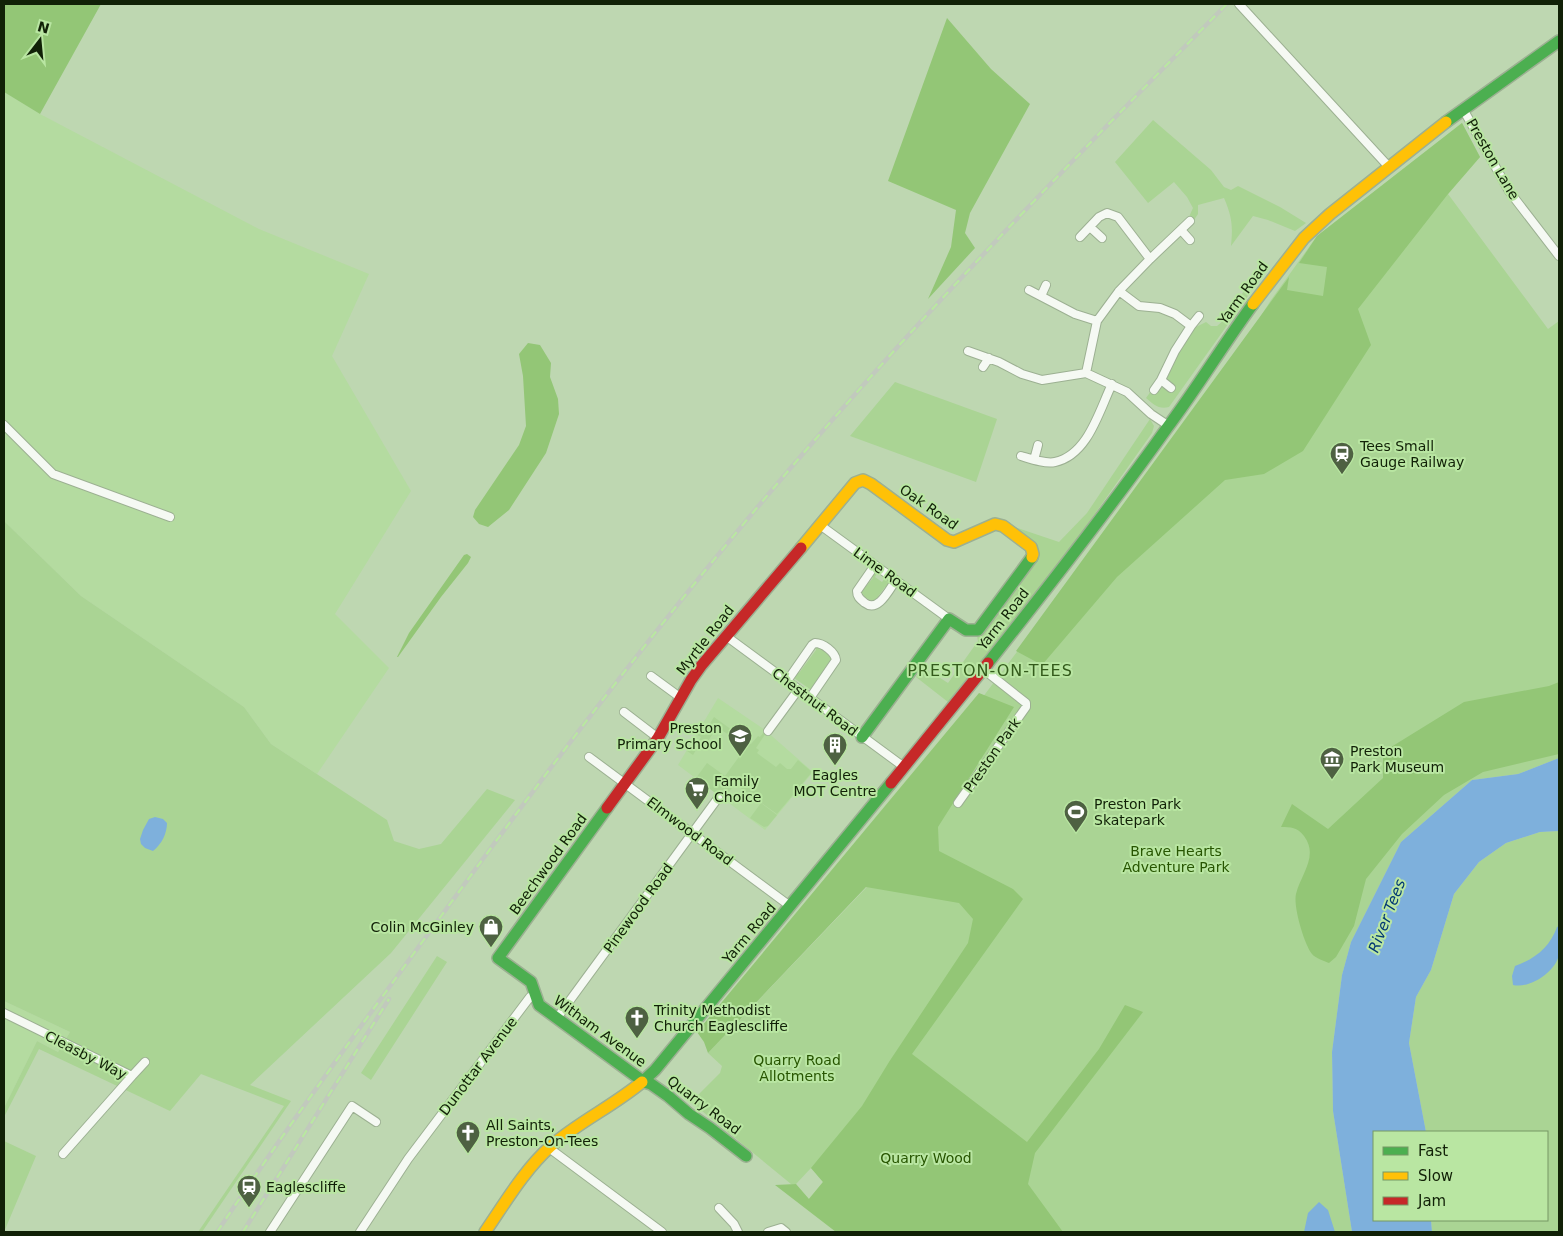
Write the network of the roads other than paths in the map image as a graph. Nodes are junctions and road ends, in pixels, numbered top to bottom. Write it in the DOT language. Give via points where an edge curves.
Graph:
graph roads {
  1 [pos="1239,4"];
  2 [pos="1559,41"];
  3 [pos="1463,109"];
  4 [pos="1389,167"];
  5 [pos="1190,222"];
  6 [pos="1090,227"];
  7 [pos="1181,230"];
  8 [pos="1080,237"];
  9 [pos="1102,238"];
  10 [pos="1190,240"];
  11 [pos="1559,256"];
  12 [pos="1150,259"];
  13 [pos="1046,285"];
  14 [pos="1029,290"];
  15 [pos="1119,291"];
  16 [pos="1041,296"];
  17 [pos="1199,316"];
  18 [pos="1097,321"];
  19 [pos="1191,326"];
  20 [pos="968,351"];
  21 [pos="988,358"];
  22 [pos="983,367"];
  23 [pos="1086,373"];
  24 [pos="1161,380"];
  25 [pos="1112,384"];
  26 [pos="1171,388"];
  27 [pos="1154,390"];
  28 [pos="4,425"];
  29 [pos="1169,426"];
  30 [pos="1038,444"];
  31 [pos="1021,456"];
  32 [pos="1034,460"];
  33 [pos="170,517"];
  34 [pos="820,525"];
  35 [pos="875,566"];
  36 [pos="896,580"];
  37 [pos="950,619"];
  38 [pos="726,636"];
  39 [pos="983,669"];
  40 [pos="651,676"];
  41 [pos="787,681"];
  42 [pos="798,690"];
  43 [pos="681,698"];
  44 [pos="810,698"];
  45 [pos="624,712"];
  46 [pos="768,731"];
  47 [pos="862,737"];
  48 [pos="658,738"];
  49 [pos="589,757"];
  50 [pos="904,767"];
  51 [pos="626,783"];
  52 [pos="718,798"];
  53 [pos="958,803"];
  54 [pos="693,833"];
  55 [pos="790,906"];
  56 [pos="502,961"];
  57 [pos="535,996"];
  58 [pos="4,1013"];
  59 [pos="557,1018"];
  60 [pos="144,1062"];
  61 [pos="132,1076"];
  62 [pos="644,1082"];
  63 [pos="376,1122"];
  64 [pos="549,1148"];
  65 [pos="63,1154"];
  66 [pos="746,1156"];
  67 [pos="719,1208"];
  68 [pos="270,1232"];
  69 [pos="360,1232"];
  70 [pos="485,1232"];
  71 [pos="662,1232"];
  72 [pos="738,1232"];
  73 [pos="768,1232"];
  74 [pos="786,1232"];
  1 -- 4 [label="street"];
  2 -- 3 [label="main road, Yarm Road"];
  3 -- 4 [label="main road, Yarm Road"];
  3 -- 11 [label="street, Preston Lane" via="1509,191"];
  4 -- 29 [label="main road, Yarm Road" via="1304,238 1269,282"];
  5 -- 7 [label="street"];
  6 -- 8 [label="street"];
  6 -- 9 [label="street"];
  6 -- 12 [label="street" via="1107,213 1118,217"];
  7 -- 10 [label="street"];
  7 -- 12 [label="street"];
  12 -- 15 [label="street"];
  13 -- 16 [label="street"];
  14 -- 16 [label="street"];
  15 -- 18 [label="street"];
  15 -- 19 [label="street" via="1139,306 1160,308"];
  16 -- 18 [label="street" via="1075,314"];
  17 -- 19 [label="street"];
  18 -- 23 [label="street"];
  19 -- 24 [label="street"];
  20 -- 21 [label="street"];
  21 -- 22 [label="street"];
  21 -- 23 [label="street" via="1042,380"];
  23 -- 25 [label="street"];
  24 -- 26 [label="street"];
  24 -- 27 [label="street"];
  25 -- 29 [label="street"];
  25 -- 32 [label="street" via="1091,429 1070,457 1053,463"];
  28 -- 33 [label="street" via="54,474"];
  29 -- 39 [label="main road, Yarm Road" via="1099,522"];
  30 -- 32 [label="street"];
  31 -- 32 [label="street"];
  34 -- 35 [label="street, Lime Road"];
  34 -- 37 [label="main road, Oak Road" via="862,480 947,540 954,542 999,524 1031,547 1032,557 978,630 967,631"];
  34 -- 38 [label="main road, Myrtle Road"];
  35 -- 36 [label="street, Lime Road"];
  35 -- 36 [label="street" via="856,591 869,606 878,604"];
  36 -- 37 [label="street, Lime Road"];
  37 -- 47 [label="main road"];
  38 -- 41 [label="street, Chestnut Road"];
  38 -- 43 [label="main road, Myrtle Road" via="692,678"];
  39 -- 50 [label="main road, Yarm Road"];
  39 -- 53 [label="street, Preston Park" via="1026,703 1026,707"];
  40 -- 43 [label="street"];
  41 -- 42 [label="street, Chestnut Road"];
  41 -- 44 [label="street" via="815,643 835,654 836,660"];
  42 -- 44 [label="street, Chestnut Road"];
  42 -- 46 [label="street"];
  43 -- 48 [label="main road, Myrtle Road"];
  44 -- 47 [label="street, Chestnut Road"];
  45 -- 48 [label="street"];
  47 -- 50 [label="street, Chestnut Road"];
  48 -- 51 [label="main road, Myrtle Road"];
  49 -- 51 [label="street, Elmwood Road"];
  50 -- 55 [label="main road, Yarm Road"];
  51 -- 54 [label="street, Elmwood Road"];
  51 -- 56 [label="main road, Beechwood Road" via="498,958"];
  52 -- 54 [label="street, Pinewood Road"];
  54 -- 55 [label="street, Elmwood Road"];
  54 -- 59 [label="street, Pinewood Road"];
  55 -- 62 [label="main road, Yarm Road"];
  56 -- 57 [label="main road, Witham Avenue" via="531,982"];
  57 -- 59 [label="main road, Witham Avenue" via="539,1005"];
  57 -- 69 [label="street, Dunottar Avenue" via="530,997 408,1159"];
  58 -- 61 [label="street, Cleasby Way"];
  59 -- 62 [label="main road, Witham Avenue"];
  60 -- 61 [label="street"];
  61 -- 65 [label="street, Cleasby Way"];
  62 -- 64 [label="main road, Yarm Road"];
  62 -- 66 [label="main road, Quarry Road" via="668,1096"];
  63 -- 68 [label="street" via="352,1106"];
  64 -- 70 [label="main road, Yarm Road"];
  64 -- 71 [label="street"];
  67 -- 72 [label="street"];
  73 -- 74 [label="street" via="781,1228"];
}
